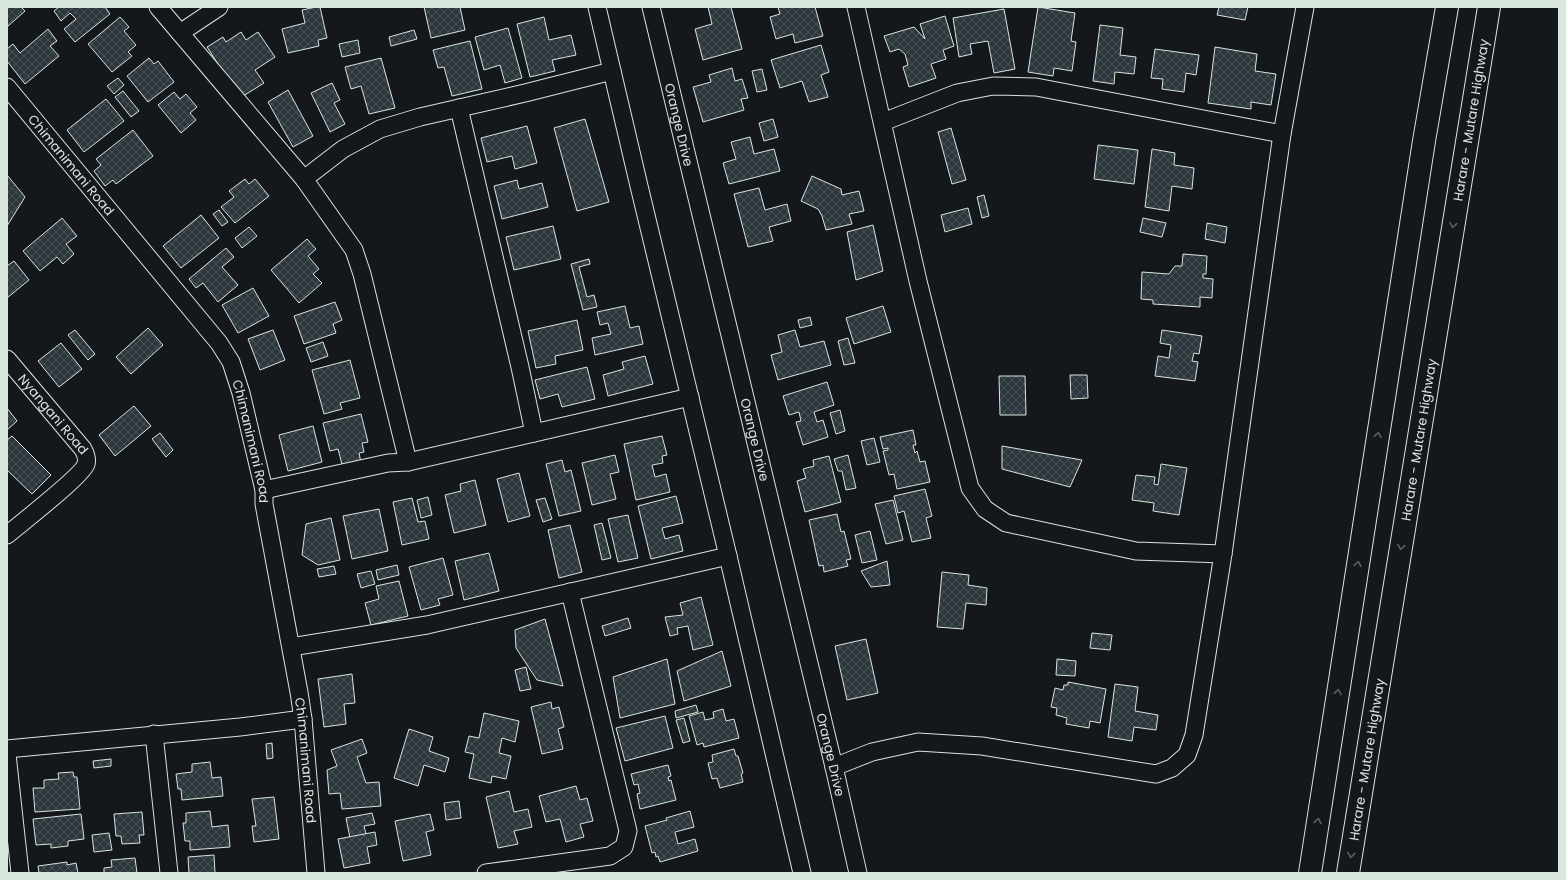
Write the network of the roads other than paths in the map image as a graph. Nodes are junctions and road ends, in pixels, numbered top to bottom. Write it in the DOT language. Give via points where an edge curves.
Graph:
graph roads {
  1 [pos="158,7"];
  2 [pos="219,7"];
  3 [pos="597,7"];
  4 [pos="652,7"];
  5 [pos="856,7"];
  6 [pos="1305,7"];
  7 [pos="1447,7"];
  8 [pos="1489,7"];
  9 [pos="180,32"];
  10 [pos="612,71"];
  11 [pos="7,88"];
  12 [pos="12,104"];
  13 [pos="459,108"];
  14 [pos="883,122"];
  15 [pos="1282,134"];
  16 [pos="304,179"];
  17 [pos="7,360"];
  18 [pos="690,397"];
  19 [pos="534,433"];
  20 [pos="408,462"];
  21 [pos="264,490"];
  22 [pos="7,535"];
  23 [pos="1223,554"];
  24 [pos="728,556"];
  25 [pos="570,592"];
  26 [pos="291,647"];
  27 [pos="303,719"];
  28 [pos="154,734"];
  29 [pos="7,749"];
  30 [pos="7,754"];
  31 [pos="834,767"];
  32 [pos="20,873"];
  33 [pos="169,873"];
  34 [pos="316,873"];
  35 [pos="486,873"];
  36 [pos="802,873"];
  37 [pos="858,873"];
  38 [pos="1310,873"];
  39 [pos="1348,873"];
  1 -- 9 [label="street"];
  2 -- 9 [label="street"];
  3 -- 10 [label="street"];
  4 -- 31 [label="street, Orange Drive"];
  5 -- 14 [label="street"];
  6 -- 15 [label="street"];
  38 -- 7 [label="highway, one-way"];
  8 -- 39 [label="highway, Harare - Mutare Highway, one-way"];
  9 -- 16 [label="street"];
  10 -- 13 [label="street"];
  10 -- 18 [label="street"];
  11 -- 12 [label="street, Chimanimani Road"];
  12 -- 21 [label="street, Chimanimani Road" via="219,343 231,362 241,393"];
  13 -- 16 [label="street" via="380,129 343,148"];
  13 -- 19 [label="street"];
  14 -- 15 [label="street" via="957,93 993,86 1036,87"];
  14 -- 23 [label="street" via="918,281 970,488 985,509 1006,523 1136,551"];
  15 -- 23 [label="street"];
  16 -- 20 [label="street" via="354,250"];
  17 -- 22 [label="street, Nyangani Road" via="83,449 86,465"];
  18 -- 19 [label="street"];
  18 -- 24 [label="street"];
  19 -- 20 [label="street"];
  20 -- 21 [label="street" via="388,463"];
  21 -- 26 [label="street, Chimanimani Road" via="264,504"];
  23 -- 31 [label="street" via="1194,735 1187,755 1172,768 1156,774 982,746 918,742 872,752"];
  24 -- 25 [label="street"];
  24 -- 36 [label="street"];
  25 -- 26 [label="street" via="427,625"];
  25 -- 35 [label="street" via="628,831 624,847 610,856"];
  26 -- 27 [label="street, Chimanimani Road"];
  27 -- 28 [label="street"];
  27 -- 34 [label="street, Chimanimani Road"];
  28 -- 29 [label="street"];
  28 -- 33 [label="street"];
  30 -- 32 [label="street"];
  31 -- 37 [label="street, Orange Drive"];
}
